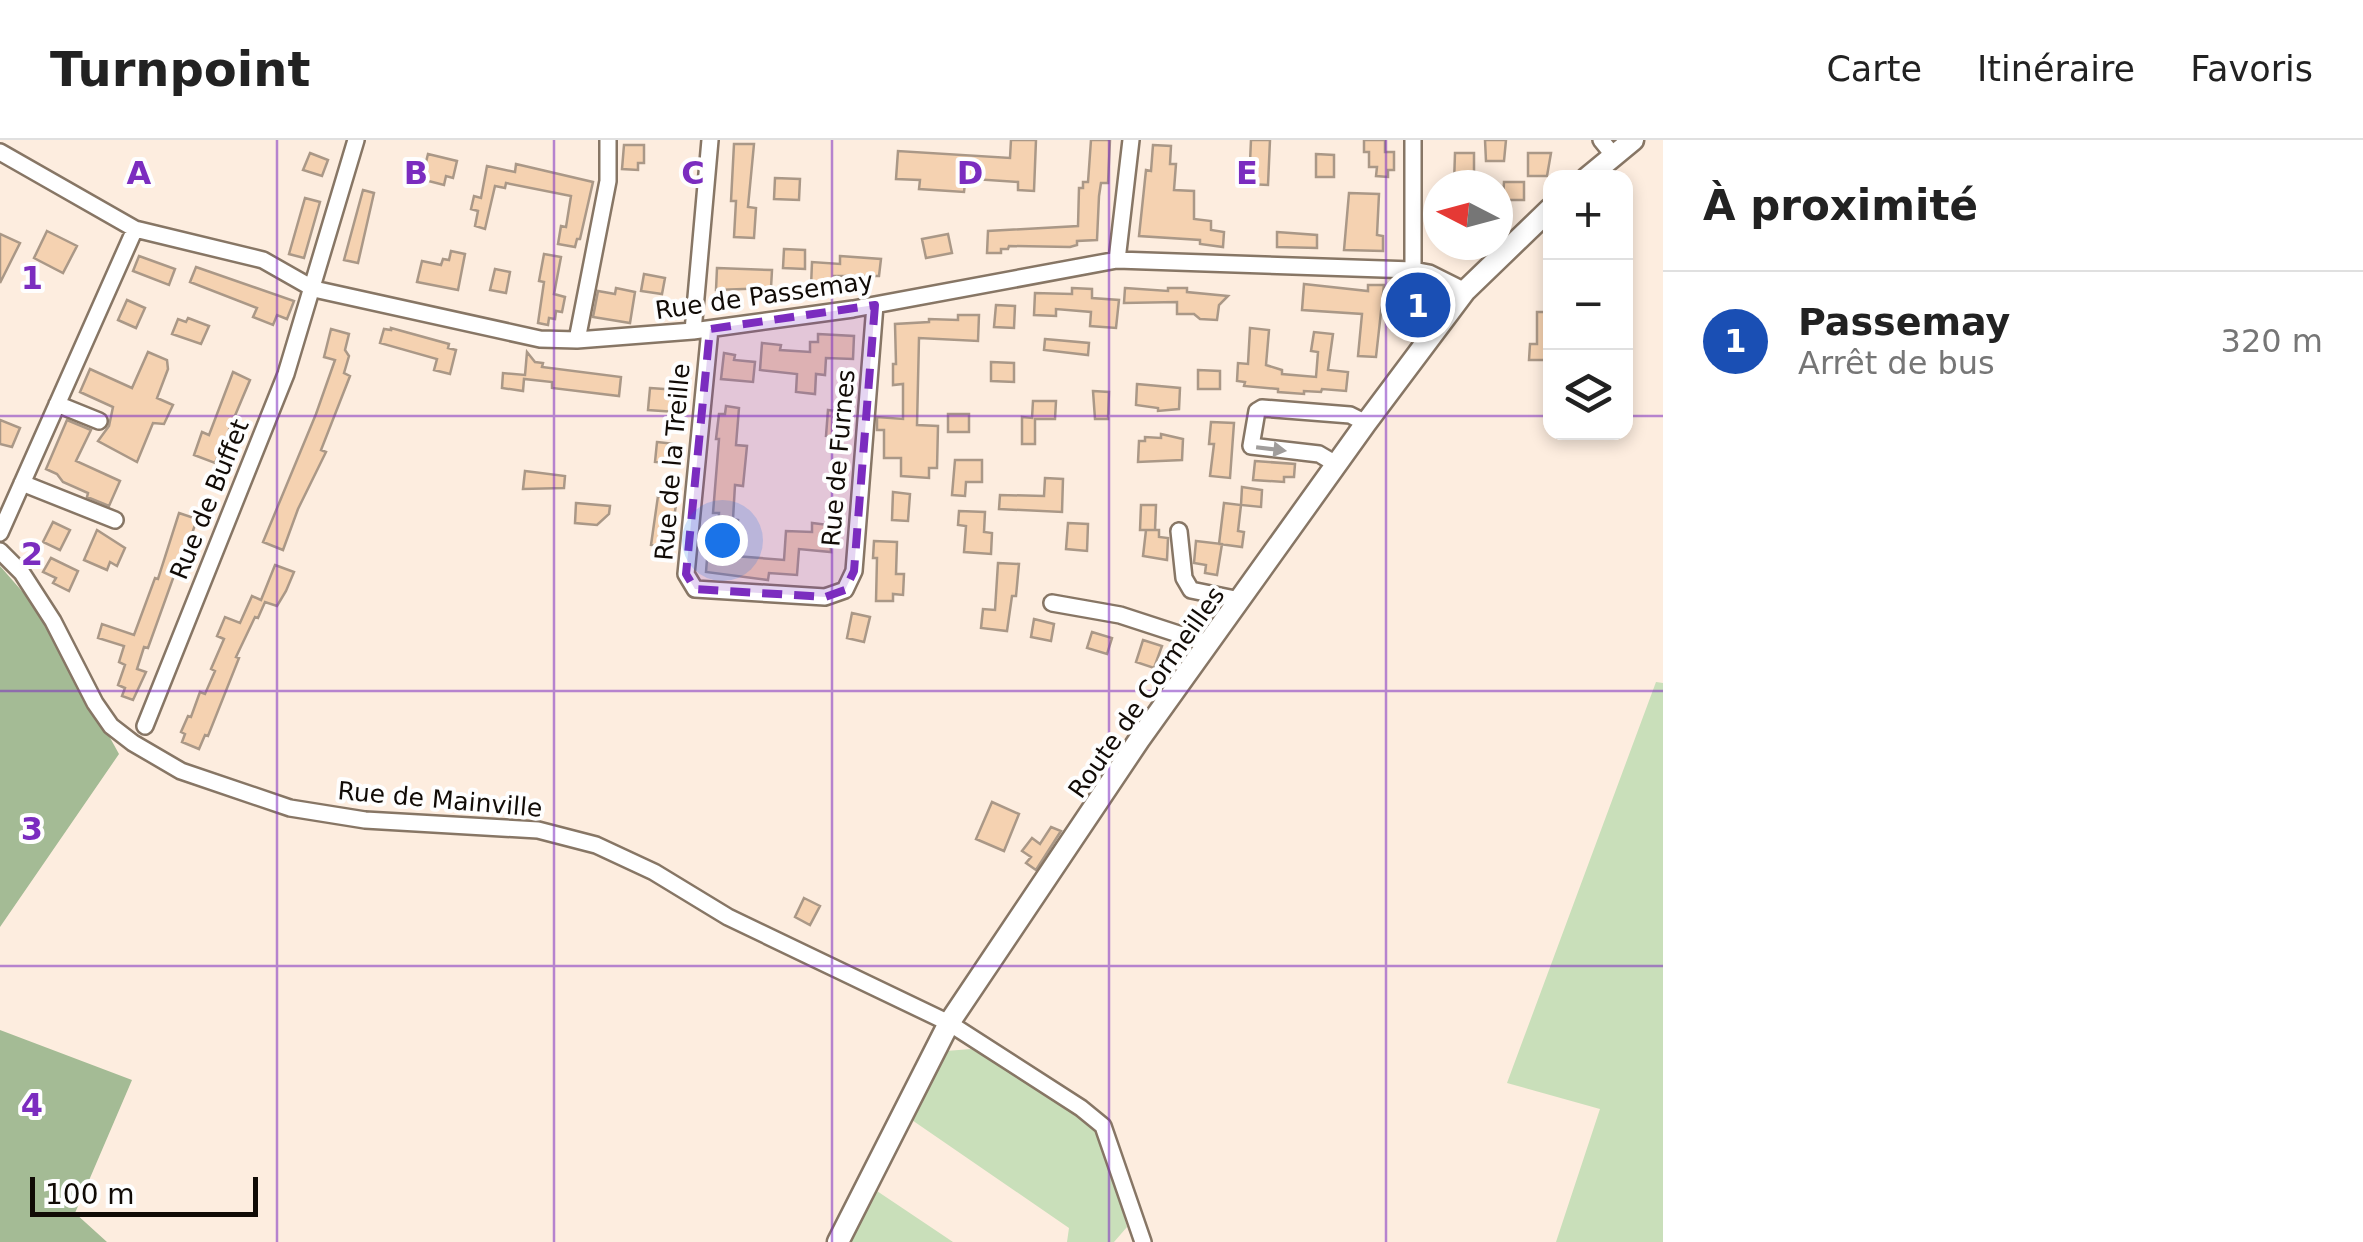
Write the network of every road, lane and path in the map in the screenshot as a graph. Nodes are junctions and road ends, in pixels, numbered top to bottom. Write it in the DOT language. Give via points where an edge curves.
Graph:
graph roads {
  1 [pos="356,140"];
  2 [pos="608,140"];
  3 [pos="710,140"];
  4 [pos="1131,140"];
  5 [pos="1414,140"];
  6 [pos="1633,140"];
  7 [pos="1607,148"];
  8 [pos="0,152"];
  9 [pos="1592,170"];
  10 [pos="1543,216"];
  11 [pos="135,230"];
  12 [pos="1117,260"];
  13 [pos="1413,270"];
  14 [pos="314,289"];
  15 [pos="1465,291"];
  16 [pos="875,305"];
  17 [pos="1445,318"];
  18 [pos="701,330"];
  19 [pos="577,340"];
  20 [pos="57,404"];
  21 [pos="99,422"];
  22 [pos="1366,423"];
  23 [pos="1336,464"];
  24 [pos="22,482"];
  25 [pos="115,520"];
  26 [pos="1180,531"];
  27 [pos="0,534"];
  28 [pos="0,551"];
  29 [pos="763,595"];
  30 [pos="1240,600"];
  31 [pos="1052,603"];
  32 [pos="1209,644"];
  33 [pos="145,726"];
  34 [pos="950,1023"];
  35 [pos="838,1242"];
  36 [pos="1143,1242"];
  1 -- 14 [label="street, Rue de Buffet"];
  2 -- 19 [label="street" via="608,181"];
  3 -- 18 [label="street"];
  4 -- 12 [label="street"];
  5 -- 13 [label="street"];
  6 -- 7 [label="main road"];
  7 -- 9 [label="main road"];
  8 -- 11 [label="street, Rue de Passemay"];
  10 -- 15 [label="main road, Route de Cormeilles"];
  11 -- 14 [label="street, Rue de Passemay" via="263,260"];
  11 -- 20 [label="street"];
  12 -- 13 [label="street, Rue de Passemay"];
  12 -- 16 [label="street, Rue de Passemay"];
  13 -- 15 [label="street, Rue de Passemay"];
  13 -- 17 [label="street"];
  14 -- 19 [label="street, Rue de Passemay" via="504,332"];
  14 -- 33 [label="street, Rue de Buffet"];
  15 -- 17 [label="main road, Route de Cormeilles"];
  16 -- 18 [label="street, Rue de Passemay"];
  16 -- 29 [label="street, Rue de Furnes" via="854,571 845,590 825,598"];
  17 -- 22 [label="main road, Route de Cormeilles"];
  18 -- 19 [label="street, Rue de Passemay"];
  18 -- 29 [label="street, Rue de la Treille" via="686,574 695,589"];
  20 -- 21 [label="street"];
  20 -- 24 [label="street"];
  22 -- 23 [label="main road, Route de Cormeilles"];
  22 -- 23 [label="street, one-way" via="1350,415 1262,408 1255,415 1252,446 1319,454"];
  23 -- 30 [label="main road, Route de Cormeilles"];
  24 -- 25 [label="street"];
  24 -- 27 [label="street"];
  26 -- 30 [label="street" via="1191,590"];
  28 -- 34 [label="street, Rue de Mainville" via="53,621 111,726 181,770 260,799 335,816 538,830 596,844 728,917"];
  30 -- 32 [label="main road, Route de Cormeilles"];
  31 -- 32 [label="street" via="1120,614"];
  32 -- 34 [label="main road, Route de Cormeilles"];
  34 -- 35 [label="main road, Route de Cormeilles"];
  34 -- 36 [label="street, Rue de Mainville" via="1104,1126"];
}
